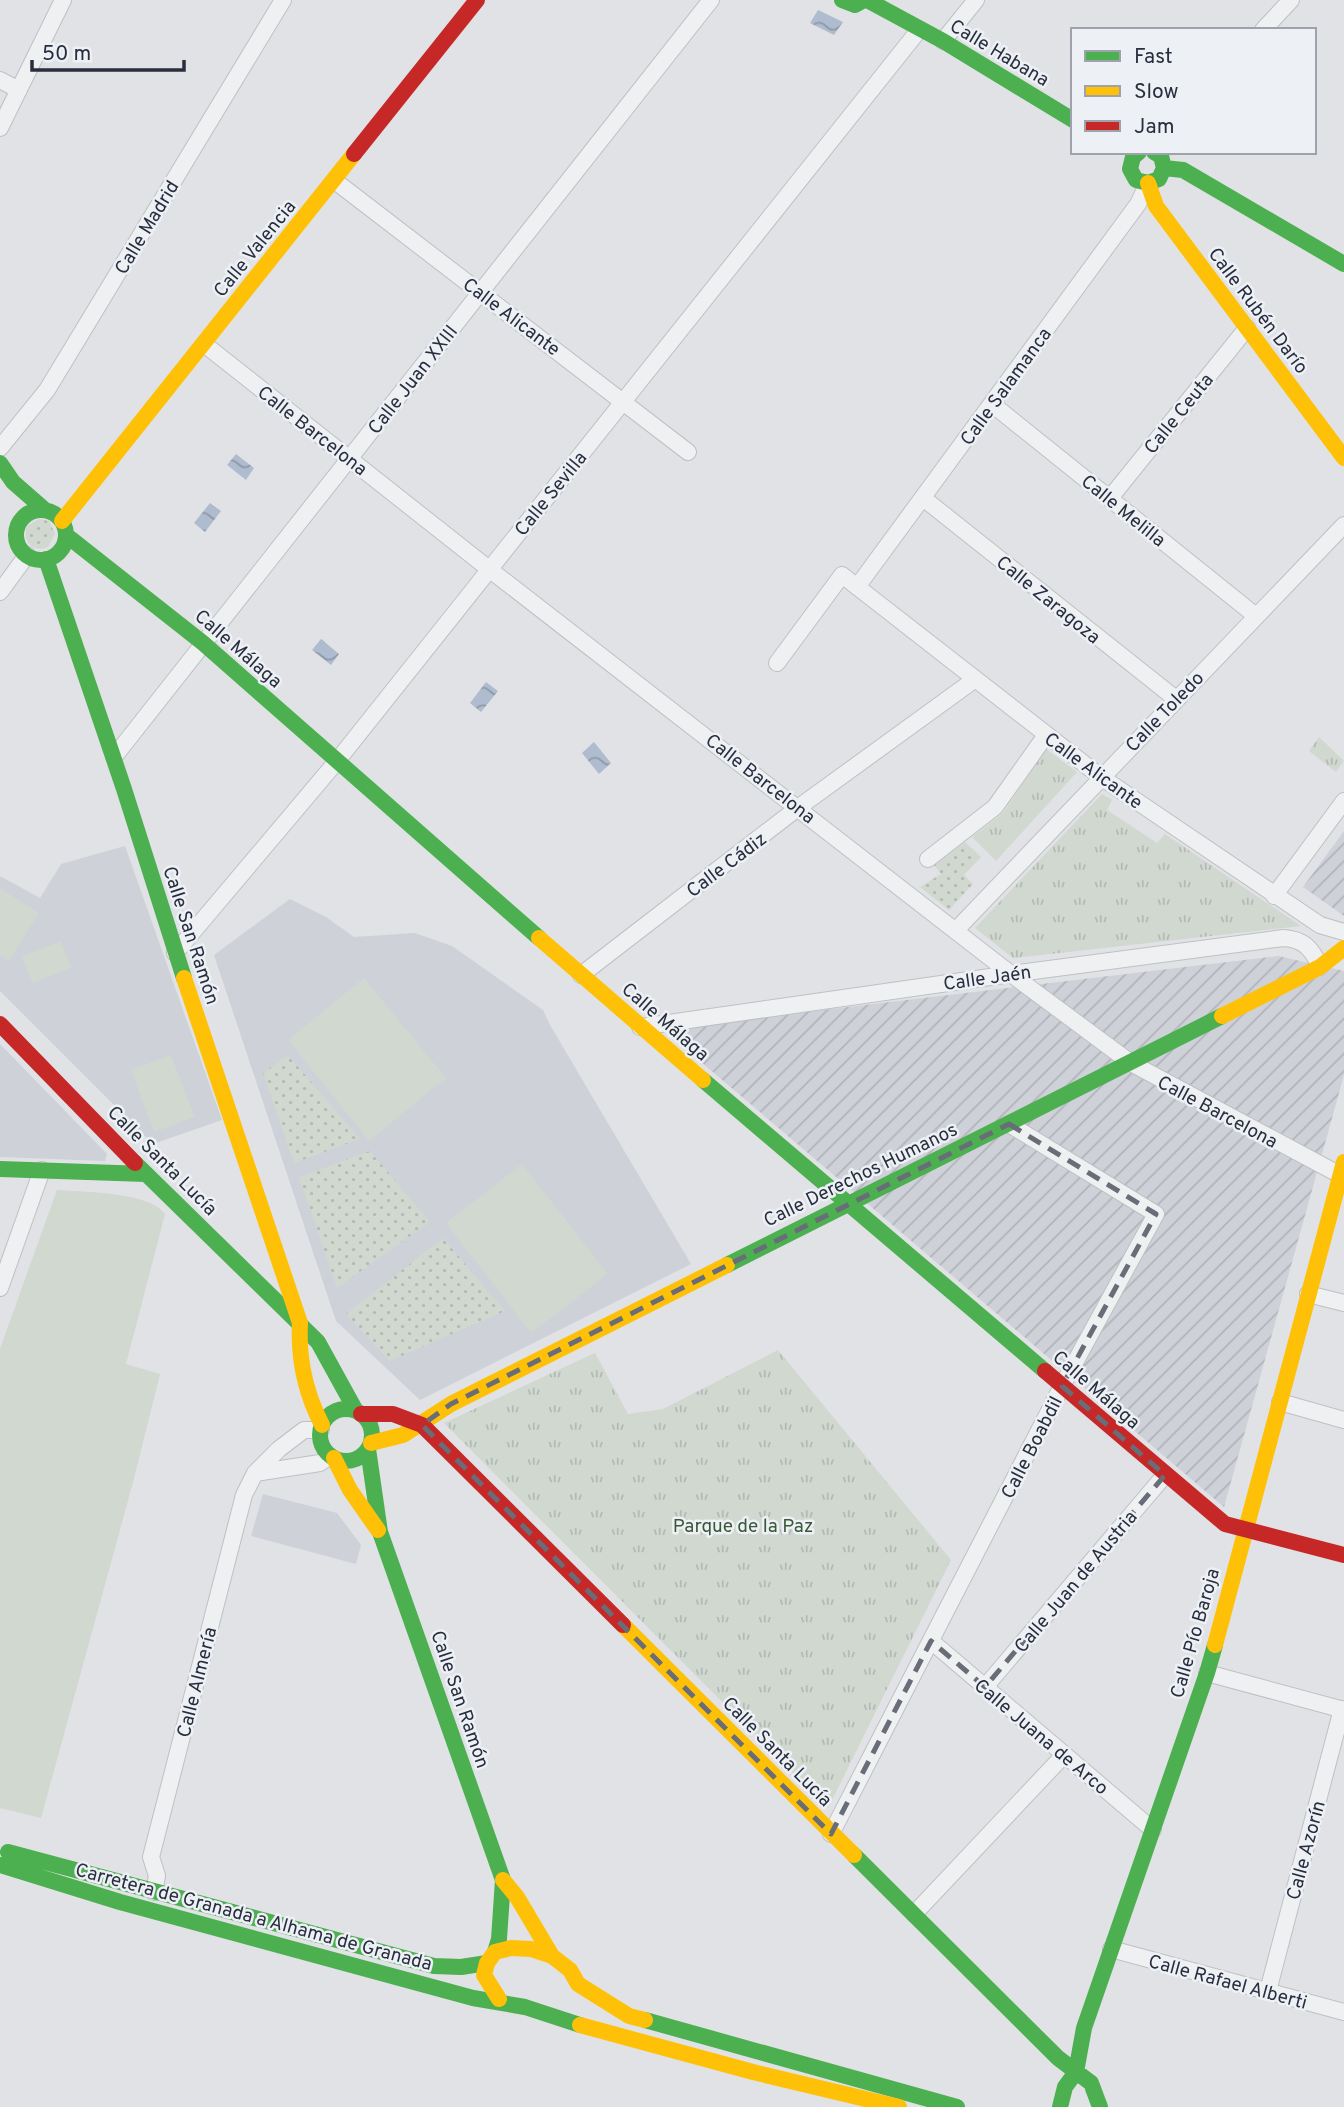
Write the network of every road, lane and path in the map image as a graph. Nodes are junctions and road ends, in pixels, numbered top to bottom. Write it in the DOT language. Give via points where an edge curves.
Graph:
graph roads {
  1 [pos="63,0"];
  2 [pos="283,0"];
  3 [pos="477,0"];
  4 [pos="711,0"];
  5 [pos="842,0"];
  6 [pos="866,0"];
  7 [pos="976,0"];
  8 [pos="1291,0"];
  9 [pos="1266,28"];
  10 [pos="919,30"];
  11 [pos="943,41"];
  12 [pos="0,80"];
  13 [pos="19,90"];
  14 [pos="1071,119"];
  15 [pos="0,128"];
  16 [pos="1132,154"];
  17 [pos="1158,154"];
  18 [pos="1164,168"];
  19 [pos="335,181"];
  20 [pos="1148,183"];
  21 [pos="1344,264"];
  22 [pos="481,292"];
  23 [pos="1247,328"];
  24 [pos="204,344"];
  25 [pos="624,401"];
  26 [pos="992,404"];
  27 [pos="0,448"];
  28 [pos="688,452"];
  29 [pos="1344,458"];
  30 [pos="349,459"];
  31 [pos="0,463"];
  32 [pos="13,482"];
  33 [pos="923,498"];
  34 [pos="1110,498"];
  35 [pos="45,510"];
  36 [pos="20,520"];
  37 [pos="1344,525"];
  38 [pos="64,528"];
  39 [pos="27,555"];
  40 [pos="46,559"];
  41 [pos="489,569"];
  42 [pos="857,587"];
  43 [pos="0,592"];
  44 [pos="1256,615"];
  45 [pos="203,643"];
  46 [pos="777,663"];
  47 [pos="974,680"];
  48 [pos="1176,699"];
  49 [pos="1046,734"];
  50 [pos="114,757"];
  51 [pos="337,761"];
  52 [pos="1101,777"];
  53 [pos="1344,801"];
  54 [pos="799,807"];
  55 [pos="928,859"];
  56 [pos="1274,896"];
  57 [pos="956,930"];
  58 [pos="1344,932"];
  59 [pos="1344,948"];
  60 [pos="175,953"];
  61 [pos="1344,962"];
  62 [pos="1320,967"];
  63 [pos="1011,974"];
  64 [pos="581,975"];
  65 [pos="0,1024"];
  66 [pos="640,1027"];
  67 [pos="1131,1063"];
  68 [pos="1009,1124"];
  69 [pos="0,1169"];
  70 [pos="42,1170"];
  71 [pos="1343,1172"];
  72 [pos="146,1174"];
  73 [pos="846,1204"];
  74 [pos="0,1288"];
  75 [pos="1308,1294"];
  76 [pos="1344,1303"];
  77 [pos="300,1323"];
  78 [pos="1062,1386"];
  79 [pos="1280,1402"];
  80 [pos="358,1412"];
  81 [pos="1344,1420"];
  82 [pos="422,1425"];
  83 [pos="321,1427"];
  84 [pos="369,1446"];
  85 [pos="332,1457"];
  86 [pos="255,1473"];
  87 [pos="1165,1475"];
  88 [pos="1244,1529"];
  89 [pos="380,1532"];
  90 [pos="1344,1555"];
  91 [pos="931,1641"];
  92 [pos="1207,1673"];
  93 [pos="985,1687"];
  94 [pos="1343,1709"];
  95 [pos="1064,1755"];
  96 [pos="1153,1830"];
  97 [pos="831,1834"];
  98 [pos="0,1850"];
  99 [pos="0,1865"];
  100 [pos="503,1880"];
  101 [pos="154,1892"];
  102 [pos="914,1914"];
  103 [pos="1111,1949"];
  104 [pos="552,1956"];
  105 [pos="491,1957"];
  106 [pos="1268,1991"];
  107 [pos="495,1994"];
  108 [pos="567,2001"];
  109 [pos="1344,2012"];
  110 [pos="1076,2073"];
  111 [pos="1102,2106"];
  112 [pos="899,2107"];
  113 [pos="957,2107"];
  114 [pos="1060,2107"];
  1 -- 13 [label="street"];
  2 -- 27 [label="street, Calle Madrid" via="47,390"];
  3 -- 19 [label="street, Calle Valencia"];
  4 -- 22 [label="street, Calle Juan XXIII"];
  5 -- 6 [label="street" via="855,5"];
  6 -- 10 [label="street, Calle Habana"];
  7 -- 11 [label="street"];
  8 -- 9 [label="street"];
  10 -- 11 [label="street, Calle Habana"];
  10 -- 25 [label="street, Calle Sevilla"];
  11 -- 14 [label="street, Calle Habana"];
  12 -- 13 [label="street"];
  13 -- 15 [label="street"];
  16 -- 20 [label="street" via="1130,169 1136,180"];
  17 -- 18 [label="street"];
  18 -- 20 [label="street" via="1159,179"];
  18 -- 21 [label="street" via="1183,170"];
  19 -- 22 [label="street, Calle Alicante"];
  19 -- 24 [label="street, Calle Valencia"];
  20 -- 23 [label="street, Calle Rubén Darío" via="1156,206"];
  20 -- 26 [label="street, Calle Salamanca" via="1138,204"];
  22 -- 25 [label="street, Calle Alicante"];
  22 -- 30 [label="street, Calle Juan XXIII"];
  23 -- 29 [label="street, Calle Rubén Darío"];
  23 -- 34 [label="street, Calle Ceuta"];
  24 -- 30 [label="street, Calle Barcelona"];
  24 -- 38 [label="street, Calle Valencia"];
  25 -- 28 [label="street, Calle Alicante"];
  25 -- 41 [label="street, Calle Sevilla"];
  26 -- 33 [label="street, Calle Salamanca"];
  26 -- 34 [label="street, Calle Melilla"];
  30 -- 41 [label="street, Calle Barcelona"];
  30 -- 45 [label="street, Calle Juan XXIII"];
  31 -- 32 [label="street"];
  32 -- 35 [label="street"];
  32 -- 36 [label="street"];
  33 -- 42 [label="street, Calle Salamanca"];
  33 -- 48 [label="street, Calle Zaragoza"];
  34 -- 44 [label="street, Calle Melilla"];
  35 -- 36 [label="street"];
  35 -- 38 [label="street"];
  36 -- 39 [label="street" via="16,535"];
  37 -- 44 [label="street, Calle Toledo"];
  38 -- 40 [label="street" via="61,550"];
  38 -- 45 [label="street, Calle Málaga"];
  39 -- 40 [label="street"];
  39 -- 43 [label="street"];
  40 -- 50 [label="street, Calle San Ramón"];
  41 -- 51 [label="street, Calle Sevilla"];
  41 -- 54 [label="street, Calle Barcelona"];
  42 -- 46 [label="street" via="842,575"];
  42 -- 47 [label="street, Calle Alicante"];
  44 -- 48 [label="street, Calle Toledo"];
  45 -- 50 [label="street, Calle Juan XXIII"];
  45 -- 51 [label="street, Calle Málaga"];
  47 -- 49 [label="street, Calle Alicante"];
  47 -- 54 [label="street, Calle Cádiz"];
  48 -- 52 [label="street, Calle Toledo"];
  49 -- 52 [label="street, Calle Alicante"];
  49 -- 55 [label="street" via="995,807"];
  50 -- 60 [label="street, Calle San Ramón"];
  51 -- 60 [label="street, Calle Sevilla"];
  51 -- 64 [label="street, Calle Málaga"];
  52 -- 56 [label="street, Calle Alicante"];
  52 -- 57 [label="street, Calle Toledo"];
  53 -- 56 [label="street"];
  54 -- 57 [label="street, Calle Barcelona"];
  54 -- 64 [label="street, Calle Cádiz"];
  56 -- 58 [label="street, Calle Alicante" via="1320,925"];
  57 -- 63 [label="street, Calle Barcelona"];
  59 -- 62 [label="street, Calle Derechos Humanos"];
  60 -- 77 [label="street, Calle San Ramón"];
  61 -- 62 [label="street, Calle Derechos Humanos"];
  62 -- 63 [label="street, Calle Jaén" via="1305,943 1283,938"];
  62 -- 67 [label="street, Calle Derechos Humanos"];
  63 -- 66 [label="street, Calle Jaén"];
  63 -- 67 [label="street, Calle Barcelona"];
  64 -- 66 [label="street, Calle Málaga"];
  65 -- 72 [label="street, Calle Santa Lucía"];
  66 -- 73 [label="street, Calle Málaga"];
  67 -- 68 [label="street, Calle Derechos Humanos"];
  67 -- 71 [label="street, Calle Barcelona"];
  68 -- 73 [label="street, Calle Derechos Humanos"];
  68 -- 78 [label="street, Calle Boabdil" via="1156,1214"];
  69 -- 70 [label="street"];
  70 -- 72 [label="street"];
  70 -- 74 [label="street"];
  71 -- 75 [label="street, Calle Pío Baroja"];
  72 -- 77 [label="street, Calle Santa Lucía"];
  73 -- 78 [label="street, Calle Málaga"];
  73 -- 82 [label="street, Calle Derechos Humanos" via="451,1404"];
  75 -- 76 [label="street"];
  75 -- 79 [label="street, Calle Pío Baroja"];
  77 -- 80 [label="street, Calle San Ramón" via="318,1342"];
  77 -- 83 [label="street, Calle San Ramón" via="298,1340"];
  78 -- 87 [label="street, Calle Málaga"];
  78 -- 91 [label="street, Calle Boabdil"];
  79 -- 81 [label="street"];
  79 -- 88 [label="street, Calle Pío Baroja"];
  80 -- 82 [label="street" via="402,1414"];
  80 -- 83 [label="street" via="336,1411"];
  80 -- 84 [label="street" via="371,1427"];
  82 -- 84 [label="street, Calle Derechos Humanos"];
  82 -- 97 [label="street, Calle Santa Lucía"];
  83 -- 85 [label="street" via="322,1444"];
  83 -- 86 [label="street, Calle Almería" via="304,1430"];
  84 -- 85 [label="street" via="359,1458"];
  84 -- 89 [label="street, Calle San Ramón"];
  85 -- 86 [label="street"];
  85 -- 89 [label="street, Calle San Ramón"];
  86 -- 101 [label="street, Calle Almería" via="241,1507 151,1857 157,1876"];
  87 -- 88 [label="street, Calle Málaga" via="1225,1524"];
  87 -- 93 [label="street, Calle Juan de Austria"];
  88 -- 90 [label="street, Calle Málaga"];
  88 -- 92 [label="street, Calle Pío Baroja"];
  89 -- 100 [label="street, Calle San Ramón"];
  91 -- 93 [label="street, Calle Juana de Arco"];
  91 -- 97 [label="street, Calle Boabdil"];
  92 -- 94 [label="street"];
  92 -- 96 [label="street, Calle Pío Baroja"];
  93 -- 95 [label="street, Calle Juana de Arco"];
  94 -- 106 [label="street, Calle Azorín"];
  95 -- 96 [label="street, Calle Juana de Arco"];
  95 -- 102 [label="street"];
  96 -- 103 [label="street, Calle Pío Baroja"];
  97 -- 102 [label="street, Calle Santa Lucía"];
  98 -- 101 [label="street, Carretera de Granada a Alhama de Granada"];
  99 -- 107 [label="street, Carretera de Granada a Alhama de Granada" via="474,1998"];
  100 -- 104 [label="street, Calle San Ramón"];
  100 -- 105 [label="street, Calle San Ramón" via="499,1939"];
  101 -- 105 [label="street, Carretera de Granada a Alhama de Granada" via="434,1966 461,1967"];
  102 -- 110 [label="street, Calle Santa Lucía"];
  103 -- 106 [label="street, Calle Rafael Alberti"];
  103 -- 110 [label="street, Calle Pío Baroja" via="1084,2028"];
  104 -- 105 [label="street, Carretera de Granada a Alhama de Granada" via="511,1948"];
  104 -- 108 [label="street, Calle San Ramón" via="570,1970"];
  105 -- 107 [label="street, Calle San Ramón" via="484,1975"];
  106 -- 109 [label="street, Calle Rafael Alberti"];
  107 -- 108 [label="street, Carretera de Granada a Alhama de Granada"];
  108 -- 112 [label="street, Carretera de Granada a Alhama de Granada" via="632,2029 655,2046"];
  108 -- 113 [label="street"];
  110 -- 111 [label="street, Calle Santa Lucía" via="1091,2083"];
  110 -- 114 [label="street, Calle Pío Baroja" via="1065,2087"];
}
